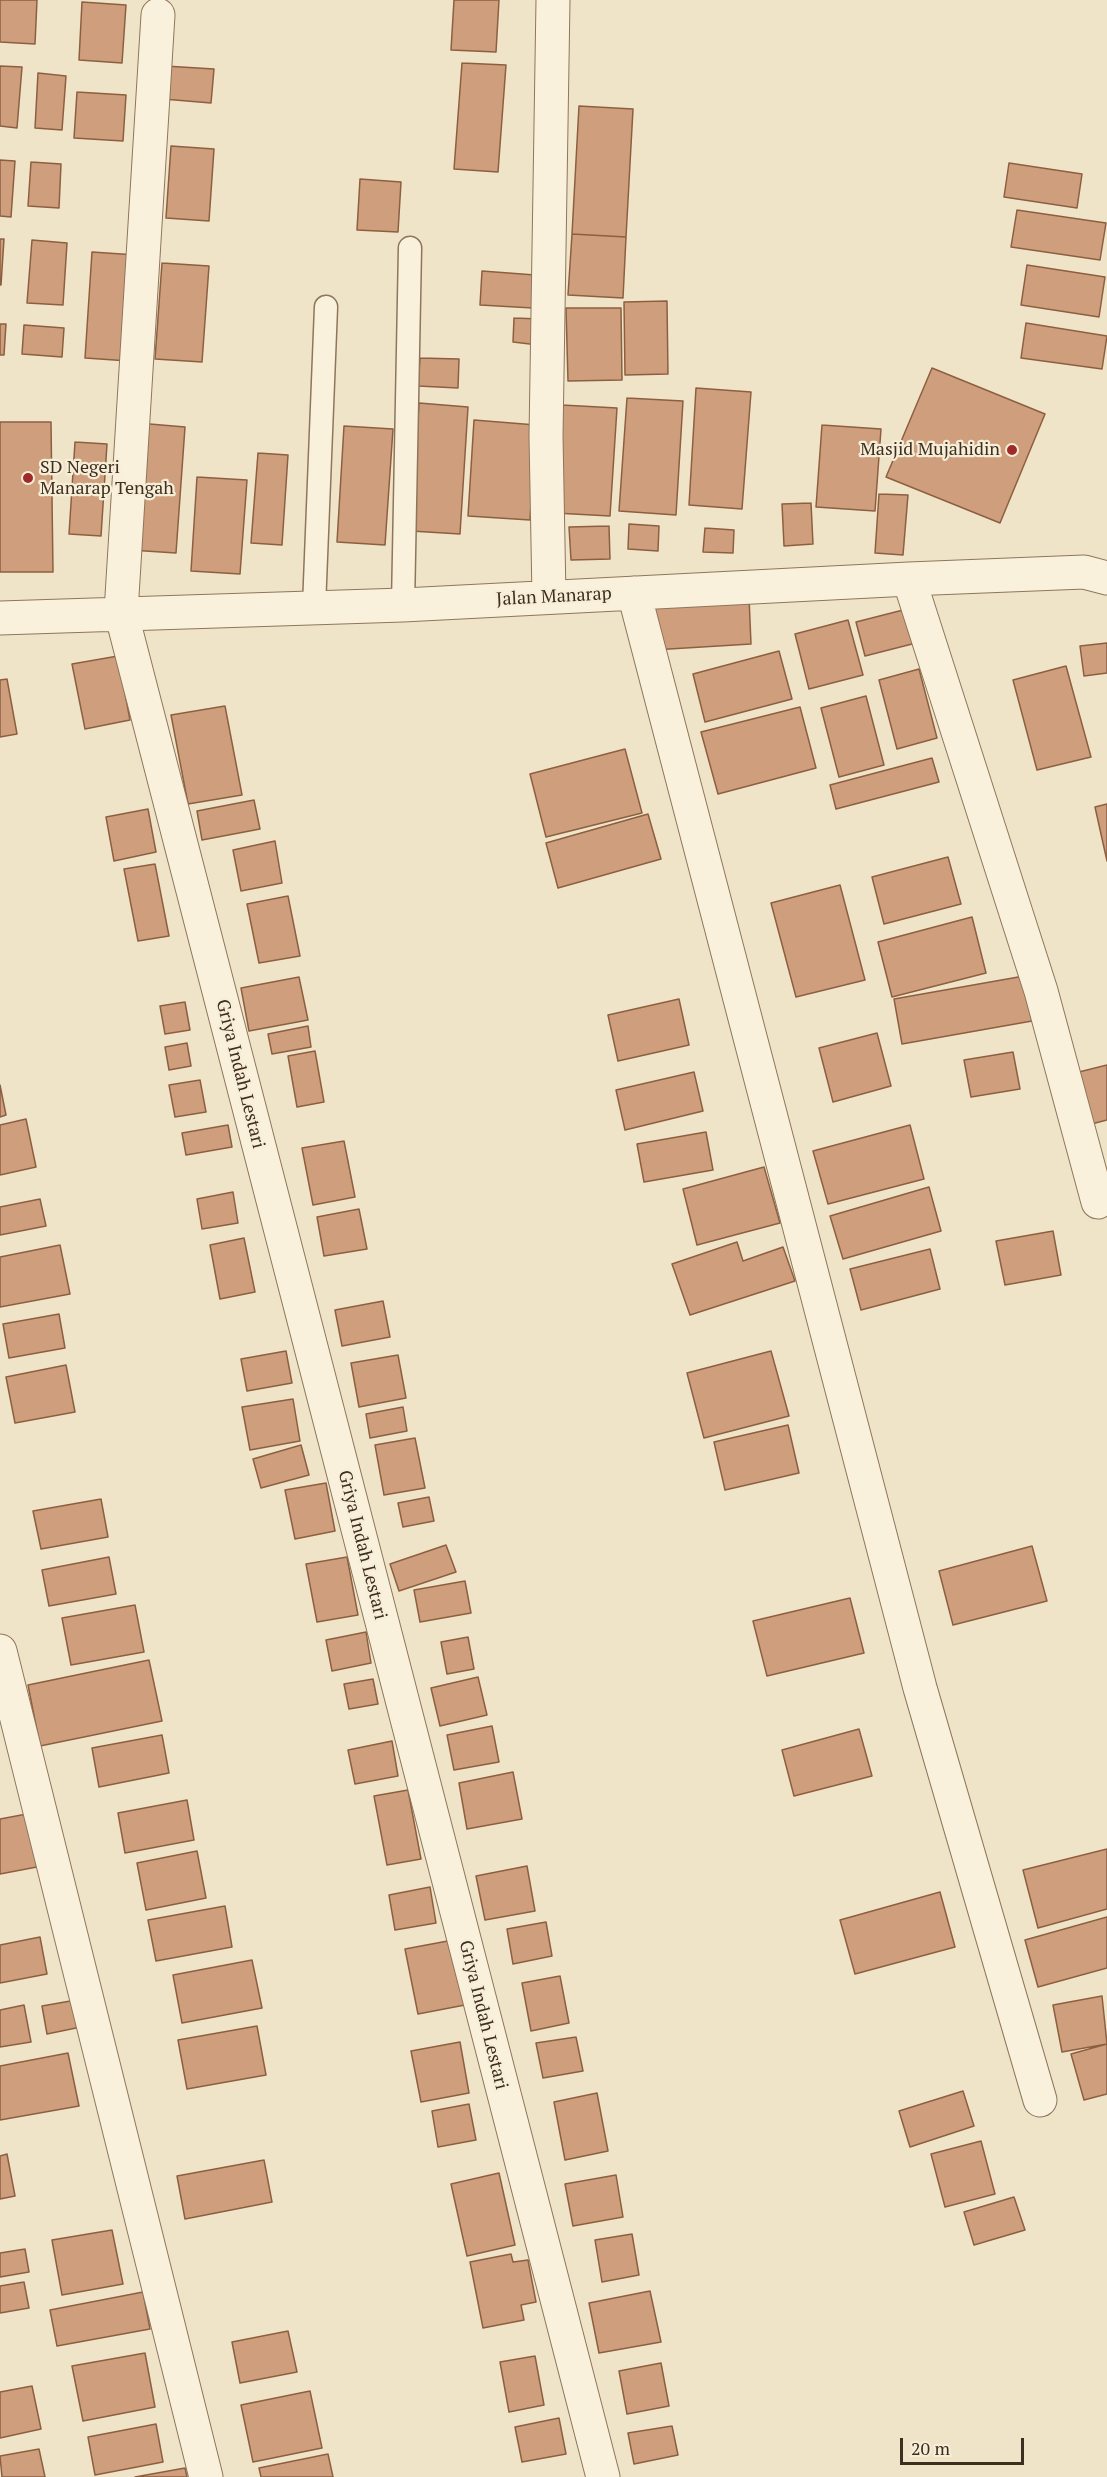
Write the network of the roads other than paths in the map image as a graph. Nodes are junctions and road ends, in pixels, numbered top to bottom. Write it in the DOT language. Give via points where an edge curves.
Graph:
graph roads {
  1 [pos="554,0"];
  2 [pos="159,15"];
  3 [pos="410,248"];
  4 [pos="326,307"];
  5 [pos="1107,578"];
  6 [pos="909,579"];
  7 [pos="634,593"];
  8 [pos="549,597"];
  9 [pos="403,605"];
  10 [pos="314,607"];
  11 [pos="121,612"];
  12 [pos="0,618"];
  13 [pos="1098,1202"];
  14 [pos="0,1651"];
  15 [pos="1040,2100"];
  16 [pos="206,2477"];
  17 [pos="603,2477"];
  1 -- 8 [label="street" via="546,436"];
  2 -- 11 [label="street, Griya Indah Lestari"];
  3 -- 9 [label="lane"];
  4 -- 10 [label="lane"];
  5 -- 6 [label="street, Jalan Manarap" via="1084,572"];
  6 -- 7 [label="street, Jalan Manarap"];
  6 -- 13 [label="street" via="1041,991"];
  7 -- 8 [label="street, Jalan Manarap"];
  7 -- 15 [label="street" via="920,1688"];
  8 -- 9 [label="street, Jalan Manarap"];
  9 -- 10 [label="street, Jalan Manarap"];
  10 -- 11 [label="street, Jalan Manarap"];
  11 -- 12 [label="street, Jalan Manarap"];
  11 -- 17 [label="street, Griya Indah Lestari"];
  14 -- 16 [label="street"];
}
